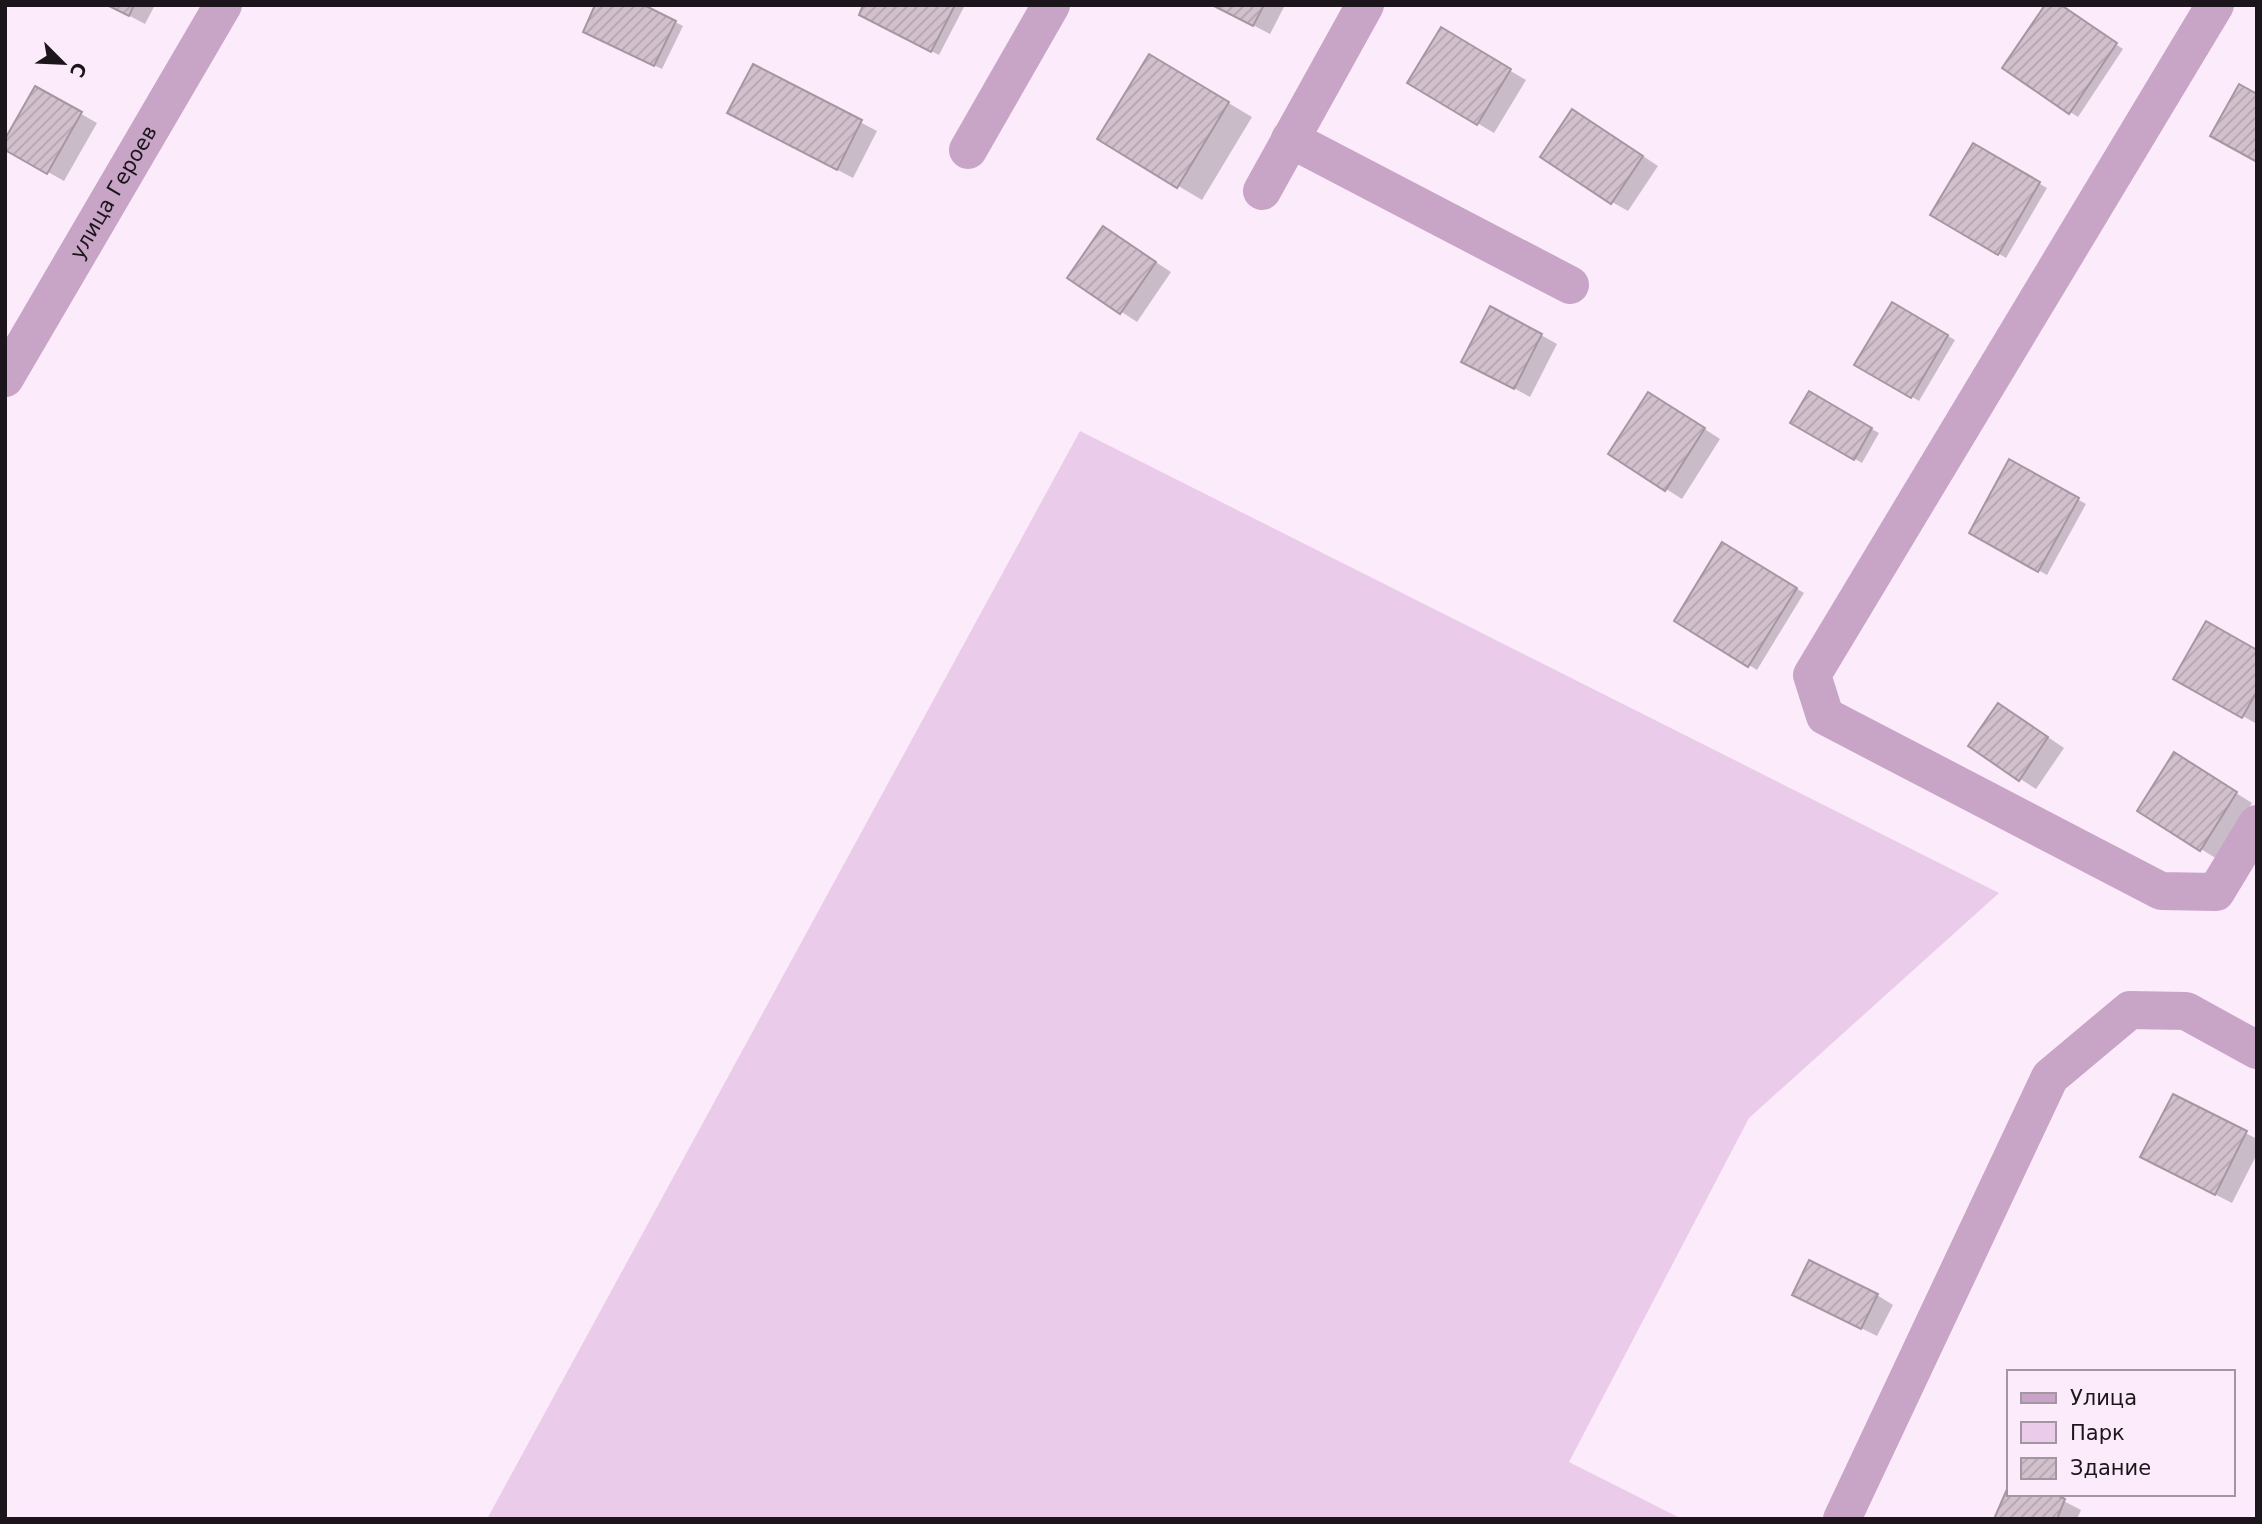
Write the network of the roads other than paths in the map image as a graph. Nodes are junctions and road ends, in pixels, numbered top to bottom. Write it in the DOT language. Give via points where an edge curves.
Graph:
graph roads {
  1 [pos="223,5"];
  2 [pos="1051,5"];
  3 [pos="1365,5"];
  4 [pos="2215,5"];
  5 [pos="1290,139"];
  6 [pos="968,150"];
  7 [pos="1262,191"];
  8 [pos="1570,285"];
  9 [pos="5,378"];
  10 [pos="2257,824"];
  11 [pos="2257,1050"];
  12 [pos="1842,1519"];
  1 -- 9 [label="street, улица Героев"];
  2 -- 6 [label="street"];
  3 -- 5 [label="street"];
  4 -- 10 [label="street" via="1812,675 1825,716 2161,891 2216,892"];
  5 -- 7 [label="street"];
  5 -- 8 [label="street"];
  11 -- 12 [label="street" via="2186,1011 2130,1010 2050,1077"];
}
